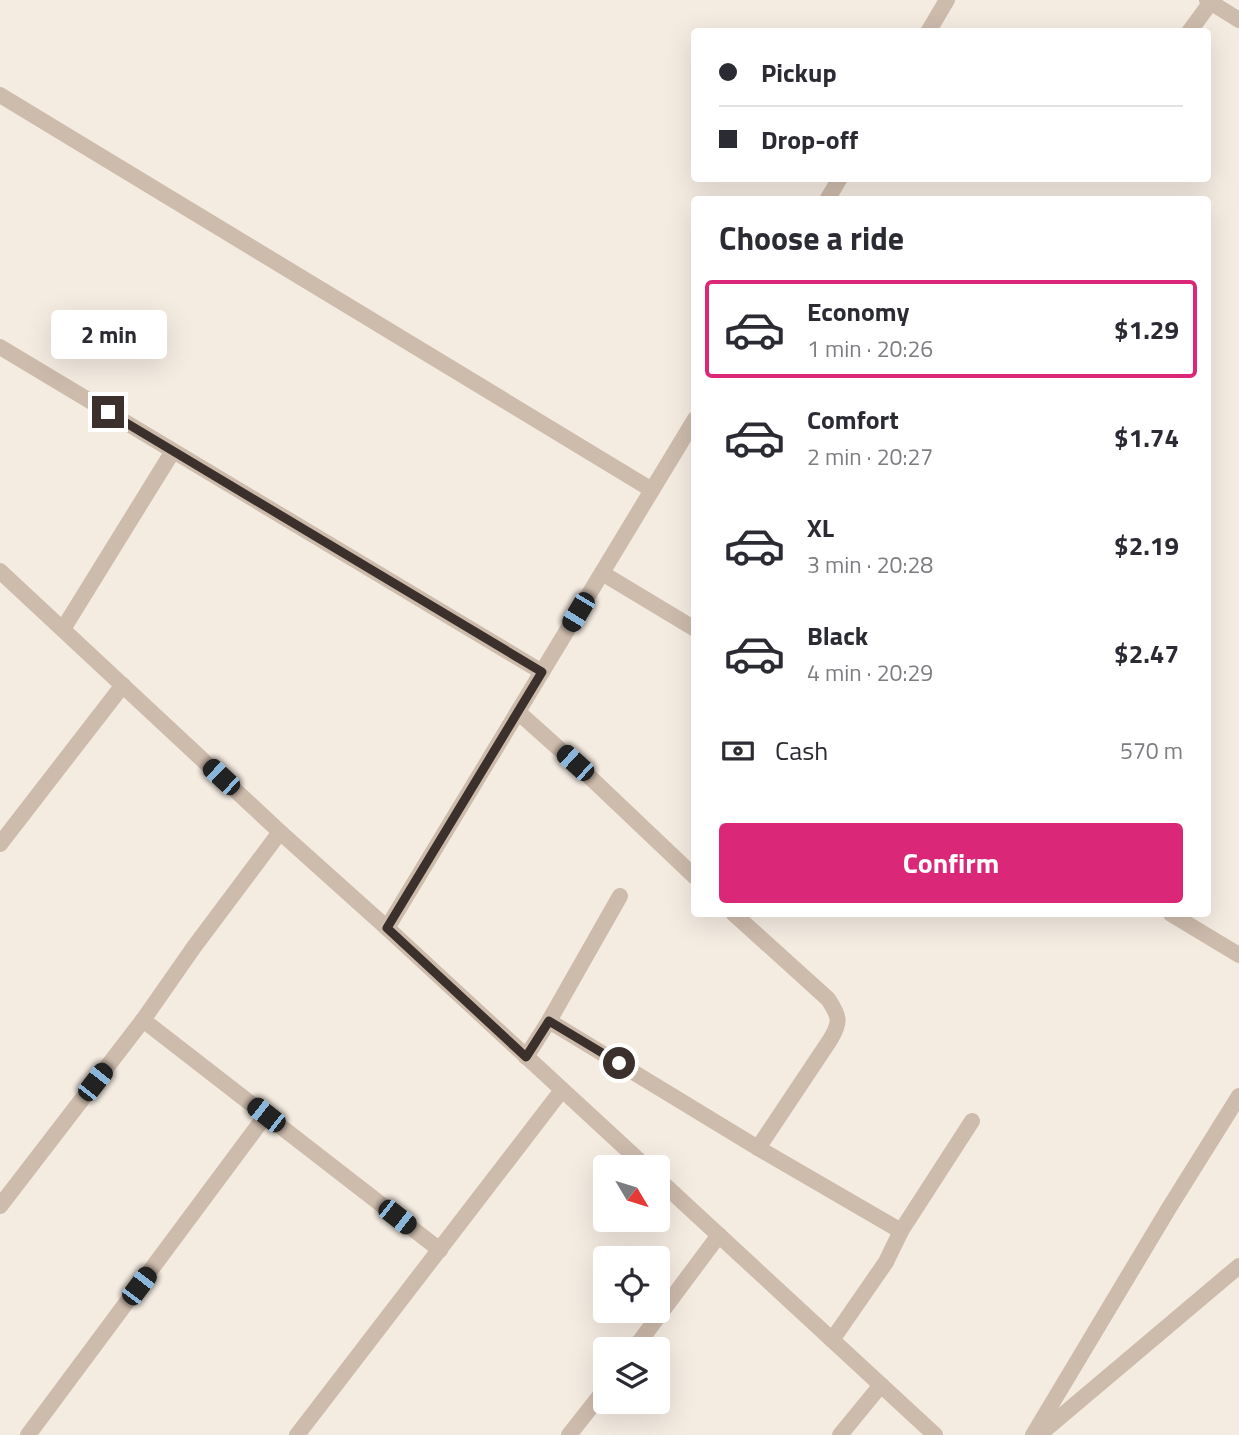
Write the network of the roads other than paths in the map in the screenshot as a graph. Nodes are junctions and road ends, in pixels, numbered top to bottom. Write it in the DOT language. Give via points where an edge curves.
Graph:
graph roads {
  1 [pos="947,0"];
  2 [pos="1209,1"];
  3 [pos="1239,20"];
  4 [pos="930,28"];
  5 [pos="1192,28"];
  6 [pos="0,95"];
  7 [pos="0,347"];
  8 [pos="691,426"];
  9 [pos="173,451"];
  10 [pos="652,490"];
  11 [pos="0,571"];
  12 [pos="602,573"];
  13 [pos="691,627"];
  14 [pos="62,629"];
  15 [pos="542,672"];
  16 [pos="123,685"];
  17 [pos="518,712"];
  18 [pos="280,832"];
  19 [pos="0,844"];
  20 [pos="691,873"];
  21 [pos="620,895"];
  22 [pos="737,917"];
  23 [pos="1176,917"];
  24 [pos="387,928"];
  25 [pos="1239,954"];
  26 [pos="143,1020"];
  27 [pos="549,1021"];
  28 [pos="526,1057"];
  29 [pos="562,1090"];
  30 [pos="1239,1096"];
  31 [pos="266,1115"];
  32 [pos="972,1121"];
  33 [pos="758,1148"];
  34 [pos="633,1155"];
  35 [pos="670,1190"];
  36 [pos="0,1206"];
  37 [pos="901,1231"];
  38 [pos="719,1235"];
  39 [pos="440,1250"];
  40 [pos="1238,1271"];
  41 [pos="643,1337"];
  42 [pos="832,1340"];
  43 [pos="881,1384"];
  44 [pos="593,1405"];
  45 [pos="27,1435"];
  46 [pos="297,1435"];
  47 [pos="569,1435"];
  48 [pos="840,1435"];
  49 [pos="935,1435"];
  50 [pos="1033,1435"];
  51 [pos="1039,1435"];
  1 -- 4 [label="street"];
  2 -- 3 [label="street"];
  2 -- 5 [label="street"];
  6 -- 10 [label="street"];
  7 -- 9 [label="street"];
  8 -- 10 [label="street"];
  9 -- 14 [label="street"];
  9 -- 15 [label="street"];
  10 -- 12 [label="street"];
  11 -- 14 [label="street"];
  12 -- 13 [label="street"];
  12 -- 15 [label="street"];
  14 -- 16 [label="street"];
  15 -- 17 [label="street"];
  16 -- 18 [label="street"];
  16 -- 19 [label="street"];
  17 -- 20 [label="street"];
  17 -- 24 [label="street"];
  18 -- 24 [label="street"];
  18 -- 26 [label="street"];
  21 -- 27 [label="street"];
  22 -- 33 [label="street" via="828,999 838,1021"];
  23 -- 25 [label="street"];
  24 -- 28 [label="street"];
  26 -- 31 [label="street"];
  26 -- 36 [label="street"];
  27 -- 28 [label="street"];
  27 -- 33 [label="street"];
  28 -- 29 [label="street"];
  29 -- 34 [label="street"];
  29 -- 39 [label="street"];
  30 -- 50 [label="street"];
  31 -- 39 [label="street"];
  31 -- 45 [label="street"];
  32 -- 37 [label="street"];
  33 -- 37 [label="street"];
  35 -- 38 [label="street"];
  37 -- 42 [label="street" via="886,1262"];
  38 -- 41 [label="street"];
  38 -- 42 [label="street"];
  39 -- 46 [label="street"];
  40 -- 51 [label="street"];
  42 -- 43 [label="street"];
  43 -- 48 [label="street"];
  43 -- 49 [label="street"];
  44 -- 47 [label="street"];
}
